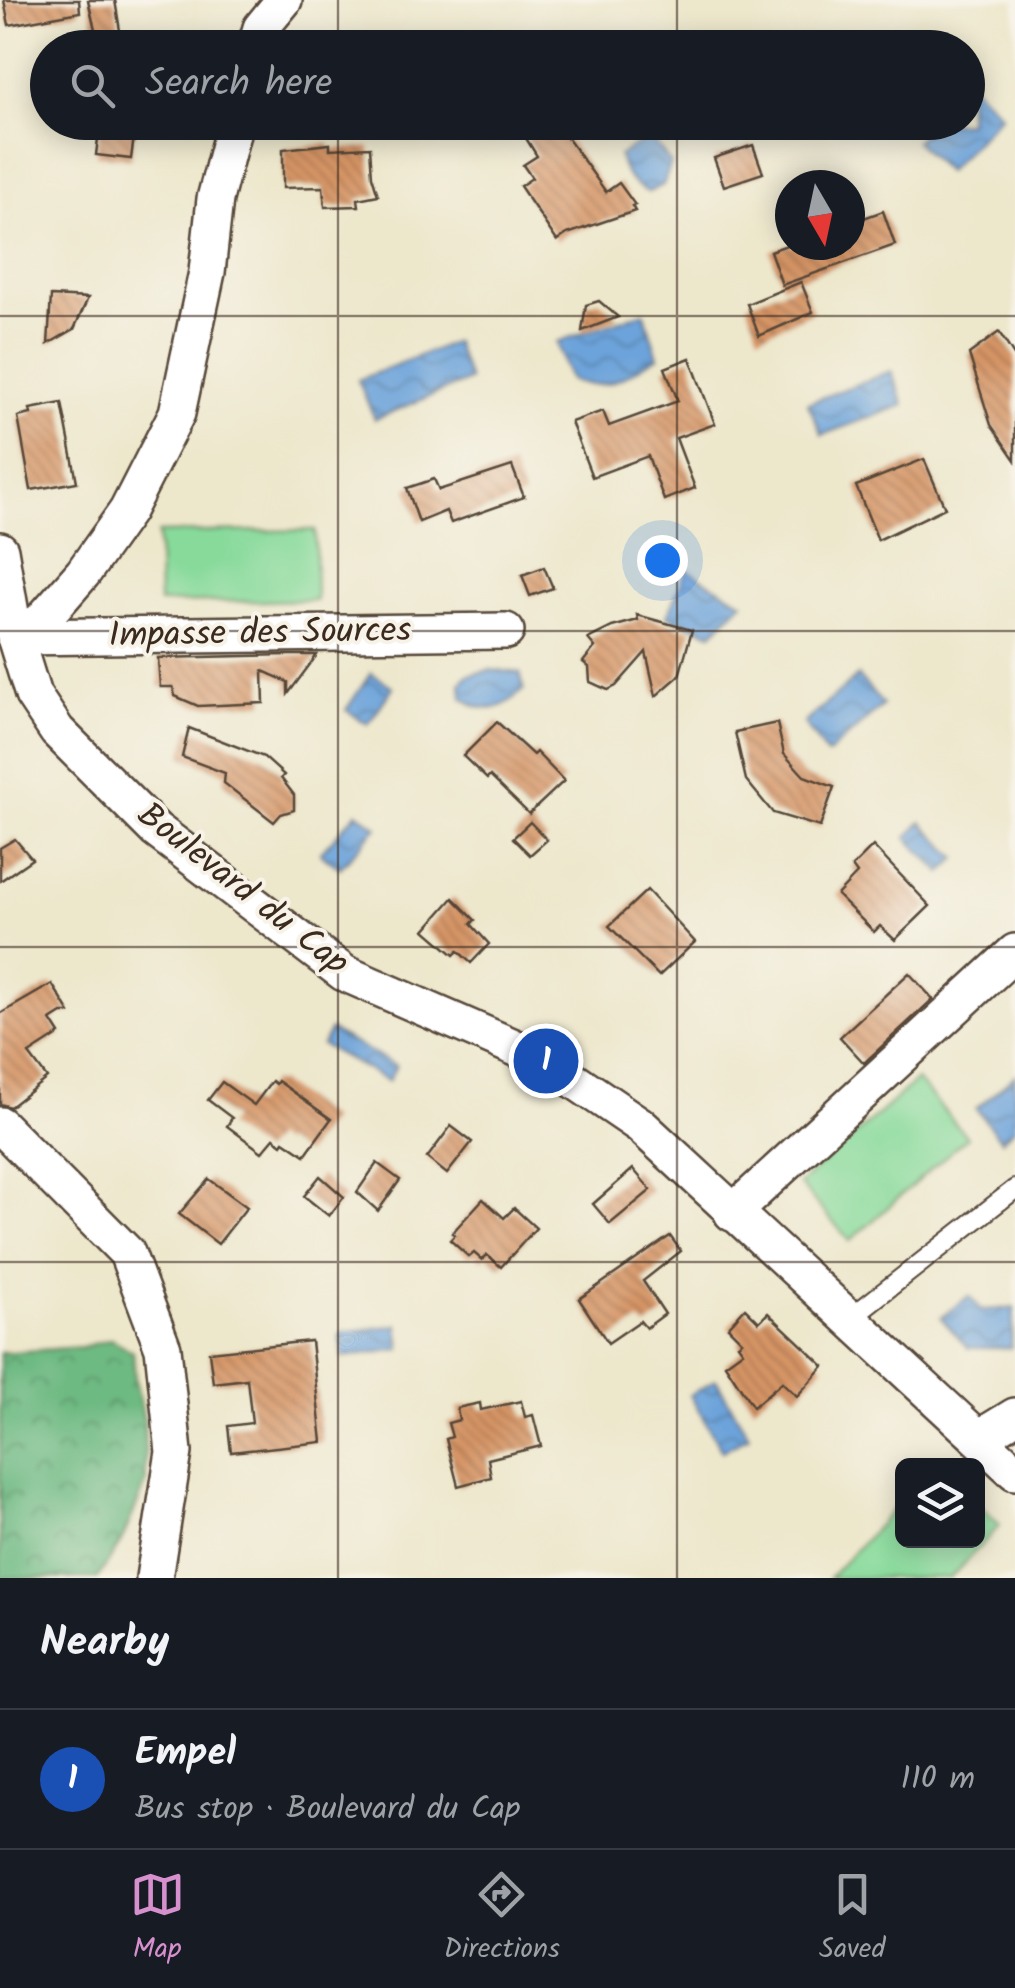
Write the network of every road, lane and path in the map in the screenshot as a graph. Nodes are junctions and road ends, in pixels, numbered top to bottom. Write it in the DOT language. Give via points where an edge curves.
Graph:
graph roads {
  1 [pos="284,0"];
  2 [pos="260,30"];
  3 [pos="231,140"];
  4 [pos="0,550"];
  5 [pos="8,617"];
  6 [pos="506,631"];
  7 [pos="1015,952"];
  8 [pos="0,1125"];
  9 [pos="1015,1188"];
  10 [pos="732,1213"];
  11 [pos="848,1319"];
  12 [pos="1015,1416"];
  13 [pos="979,1438"];
  14 [pos="1015,1472"];
  15 [pos="154,1578"];
  1 -- 2 [label="street"];
  3 -- 5 [label="street" via="177,412 127,511 84,573 41,621"];
  4 -- 5 [label="street, Boulevard du Cap"];
  5 -- 6 [label="street, Impasse des Sources"];
  5 -- 10 [label="street, Boulevard du Cap" via="48,720 156,830 344,973 546,1061 640,1124"];
  7 -- 10 [label="street"];
  8 -- 15 [label="street" via="127,1252 163,1348 174,1452"];
  9 -- 11 [label="lane"];
  10 -- 11 [label="street, Boulevard du Cap"];
  11 -- 13 [label="street, Boulevard du Cap"];
  12 -- 13 [label="street"];
  13 -- 14 [label="street, Boulevard du Cap"];
}
